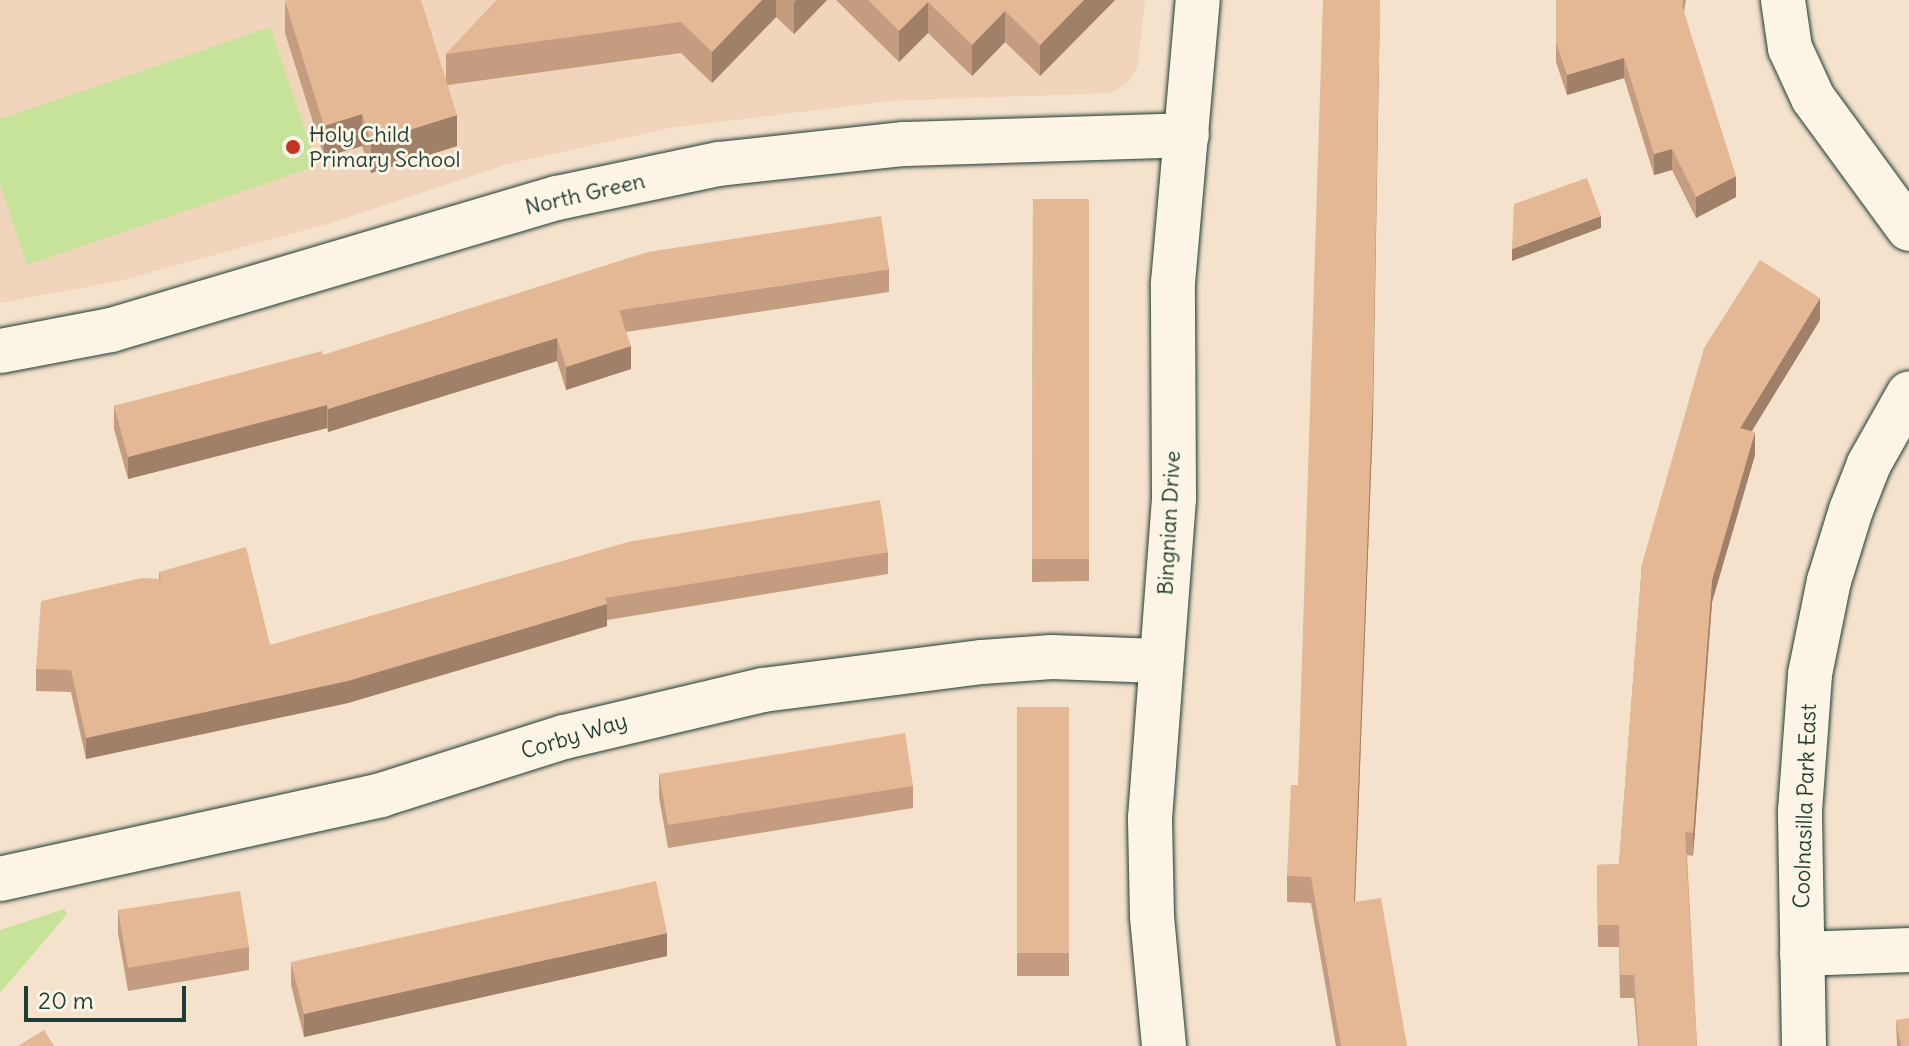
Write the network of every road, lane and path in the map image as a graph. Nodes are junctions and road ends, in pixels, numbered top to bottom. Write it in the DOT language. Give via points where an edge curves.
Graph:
graph roads {
  1 [pos="1198,0"];
  2 [pos="1783,0"];
  3 [pos="1187,135"];
  4 [pos="1909,229"];
  5 [pos="0,351"];
  6 [pos="1909,393"];
  7 [pos="1158,661"];
  8 [pos="0,879"];
  9 [pos="1909,950"];
  10 [pos="1802,954"];
  11 [pos="1164,1046"];
  12 [pos="1804,1046"];
  1 -- 3 [label="street, Bingnian Drive"];
  2 -- 4 [label="street" via="1790,48 1813,98"];
  3 -- 5 [label="street, North Green" via="904,144 719,164 557,198 126,326"];
  3 -- 7 [label="street, Bingnian Drive" via="1173,283 1174,498"];
  6 -- 10 [label="street, Coolnasilla Park East" via="1869,464 1851,510 1818,628 1803,741"];
  7 -- 8 [label="street, Corby Way" via="1052,657 982,662 763,690 564,737 381,795"];
  7 -- 11 [label="street, Bingnian Drive" via="1150,818 1152,916"];
  9 -- 10 [label="street"];
  10 -- 12 [label="street, Coolnasilla Park East"];
}
